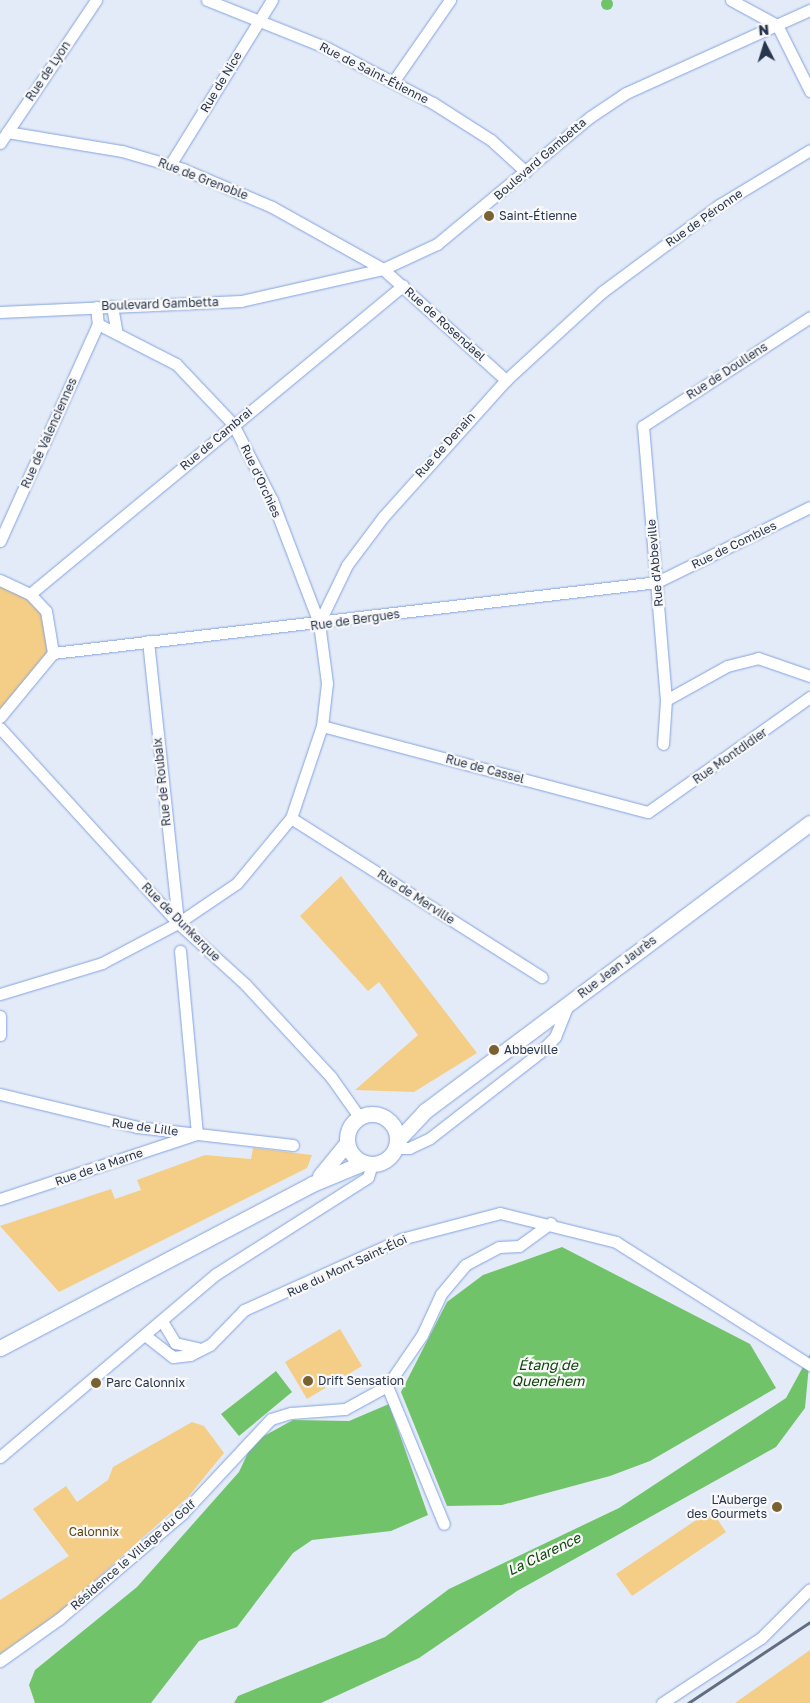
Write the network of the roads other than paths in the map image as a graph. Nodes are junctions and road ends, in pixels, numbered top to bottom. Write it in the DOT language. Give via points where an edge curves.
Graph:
graph roads {
  1 [pos="96,0"];
  2 [pos="208,0"];
  3 [pos="272,0"];
  4 [pos="450,0"];
  5 [pos="731,0"];
  6 [pos="810,10"];
  7 [pos="259,18"];
  8 [pos="777,25"];
  9 [pos="393,82"];
  10 [pos="810,91"];
  11 [pos="7,132"];
  12 [pos="0,143"];
  13 [pos="810,150"];
  14 [pos="170,165"];
  15 [pos="526,172"];
  16 [pos="383,269"];
  17 [pos="403,285"];
  18 [pos="602,292"];
  19 [pos="112,306"];
  20 [pos="96,307"];
  21 [pos="0,312"];
  22 [pos="810,317"];
  23 [pos="98,324"];
  24 [pos="118,333"];
  25 [pos="506,380"];
  26 [pos="233,424"];
  27 [pos="643,426"];
  28 [pos="810,507"];
  29 [pos="0,541"];
  30 [pos="0,580"];
  31 [pos="657,582"];
  32 [pos="30,594"];
  33 [pos="319,623"];
  34 [pos="148,641"];
  35 [pos="53,653"];
  36 [pos="810,676"];
  37 [pos="810,697"];
  38 [pos="666,700"];
  39 [pos="0,717"];
  40 [pos="322,726"];
  41 [pos="0,728"];
  42 [pos="662,744"];
  43 [pos="648,812"];
  44 [pos="291,818"];
  45 [pos="810,823"];
  46 [pos="178,923"];
  47 [pos="180,951"];
  48 [pos="542,977"];
  49 [pos="0,994"];
  50 [pos="568,1005"];
  51 [pos="0,1016"];
  52 [pos="0,1035"];
  53 [pos="0,1094"];
  54 [pos="425,1111"];
  55 [pos="360,1118"];
  56 [pos="385,1118"];
  57 [pos="197,1134"];
  58 [pos="347,1143"];
  59 [pos="293,1145"];
  60 [pos="396,1145"];
  61 [pos="368,1164"];
  62 [pos="312,1184"];
  63 [pos="0,1198"];
  64 [pos="551,1223"];
  65 [pos="162,1321"];
  66 [pos="146,1336"];
  67 [pos="0,1348"];
  68 [pos="204,1348"];
  69 [pos="810,1365"];
  70 [pos="387,1386"];
  71 [pos="0,1457"];
  72 [pos="444,1524"];
  73 [pos="810,1589"];
  74 [pos="0,1661"];
  75 [pos="662,1703"];
  1 -- 11 [label="street, Rue de Lyon"];
  2 -- 7 [label="street, Rue de Saint-Étienne"];
  3 -- 7 [label="street, Rue de Nice"];
  4 -- 9 [label="street"];
  5 -- 8 [label="street"];
  6 -- 8 [label="street, Boulevard Gambetta"];
  7 -- 9 [label="street, Rue de Saint-Étienne"];
  7 -- 14 [label="street, Rue de Nice"];
  8 -- 10 [label="street"];
  8 -- 15 [label="street, Boulevard Gambetta" via="626,93 590,117"];
  9 -- 15 [label="street, Rue de Saint-Étienne" via="461,119"];
  11 -- 12 [label="street, Rue de Lyon"];
  11 -- 14 [label="street, Rue de Grenoble" via="92,144"];
  13 -- 18 [label="street, Rue de Péronne" via="719,205"];
  14 -- 16 [label="street, Rue de Grenoble" via="272,207"];
  15 -- 16 [label="street, Boulevard Gambetta" via="436,244"];
  16 -- 17 [label="street, Rue de Rosendael"];
  16 -- 19 [label="street, Boulevard Gambetta" via="241,301"];
  17 -- 25 [label="street, Rue de Rosendael"];
  17 -- 26 [label="street, Rue de Cambrai"];
  18 -- 25 [label="street, Rue de Denain"];
  19 -- 20 [label="street, Boulevard Gambetta"];
  19 -- 24 [label="street"];
  20 -- 21 [label="street, Boulevard Gambetta"];
  20 -- 23 [label="street"];
  22 -- 27 [label="street, Rue de Doullens"];
  23 -- 24 [label="street, Rue d'Orchies"];
  23 -- 29 [label="street, Rue de Valenciennes"];
  24 -- 26 [label="street, Rue d'Orchies" via="176,364"];
  25 -- 33 [label="street, Rue de Denain" via="383,517 347,565"];
  26 -- 32 [label="street, Rue de Cambrai"];
  26 -- 33 [label="street, Rue d'Orchies" via="272,500"];
  27 -- 31 [label="street, Rue d'Abbeville"];
  28 -- 31 [label="street, Rue de Combles"];
  30 -- 32 [label="street"];
  31 -- 33 [label="street, Rue de Bergues"];
  31 -- 38 [label="street, Rue d'Abbeville"];
  32 -- 35 [label="street" via="46,611"];
  33 -- 34 [label="street, Rue de Bergues"];
  33 -- 40 [label="street, Rue d'Orchies" via="328,683"];
  34 -- 35 [label="street, Rue de Bergues"];
  34 -- 46 [label="street, Rue de Roubaix"];
  35 -- 39 [label="street"];
  36 -- 38 [label="street" via="758,658 727,666"];
  37 -- 43 [label="street, Rue Montdidier"];
  38 -- 42 [label="street, Rue d'Abbeville"];
  40 -- 43 [label="street, Rue de Cassel"];
  40 -- 44 [label="street, Rue d'Orchies"];
  41 -- 46 [label="street, Rue de Dunkerque"];
  44 -- 46 [label="street" via="237,883"];
  44 -- 48 [label="street, Rue de Merville"];
  45 -- 50 [label="main road, Rue Jean Jaurès"];
  46 -- 49 [label="street" via="102,963"];
  46 -- 55 [label="street, Rue de Dunkerque" via="245,984 331,1077"];
  47 -- 57 [label="street"];
  50 -- 54 [label="main road, Rue Jean Jaurès"];
  50 -- 60 [label="street" via="556,1037 539,1053 430,1138 409,1148"];
  51 -- 52 [label="street"];
  53 -- 57 [label="street, Rue de Lille" via="137,1128"];
  54 -- 56 [label="main road, Rue Jean Jaurès"];
  54 -- 60 [label="main road, Rue Jean Jaurès"];
  55 -- 56 [label="main road"];
  55 -- 58 [label="main road" via="350,1128"];
  56 -- 60 [label="main road" via="394,1128"];
  57 -- 59 [label="street, Rue de Lille"];
  57 -- 63 [label="street, Rue de la Marne"];
  58 -- 61 [label="main road"];
  58 -- 62 [label="main road"];
  60 -- 61 [label="main road" via="389,1158"];
  61 -- 62 [label="main road"];
  61 -- 65 [label="street" via="368,1177 268,1238"];
  62 -- 67 [label="main road"];
  64 -- 68 [label="street, Rue du Mont Saint-Éloi" via="500,1213 401,1239 244,1310"];
  64 -- 69 [label="street, Rue du Mont Saint-Éloi" via="616,1242"];
  64 -- 70 [label="street, Résidence le Village du Golf" via="518,1246 499,1247 465,1265 441,1294 422,1335"];
  65 -- 66 [label="street"];
  65 -- 68 [label="street" via="175,1343 185,1348"];
  66 -- 68 [label="street, Rue du Mont Saint-Éloi" via="173,1357"];
  66 -- 71 [label="street"];
  70 -- 72 [label="street"];
  70 -- 74 [label="street, Résidence le Village du Golf" via="345,1409 291,1413 271,1419 182,1514 59,1619"];
  73 -- 75 [label="street" via="761,1638"];
}
